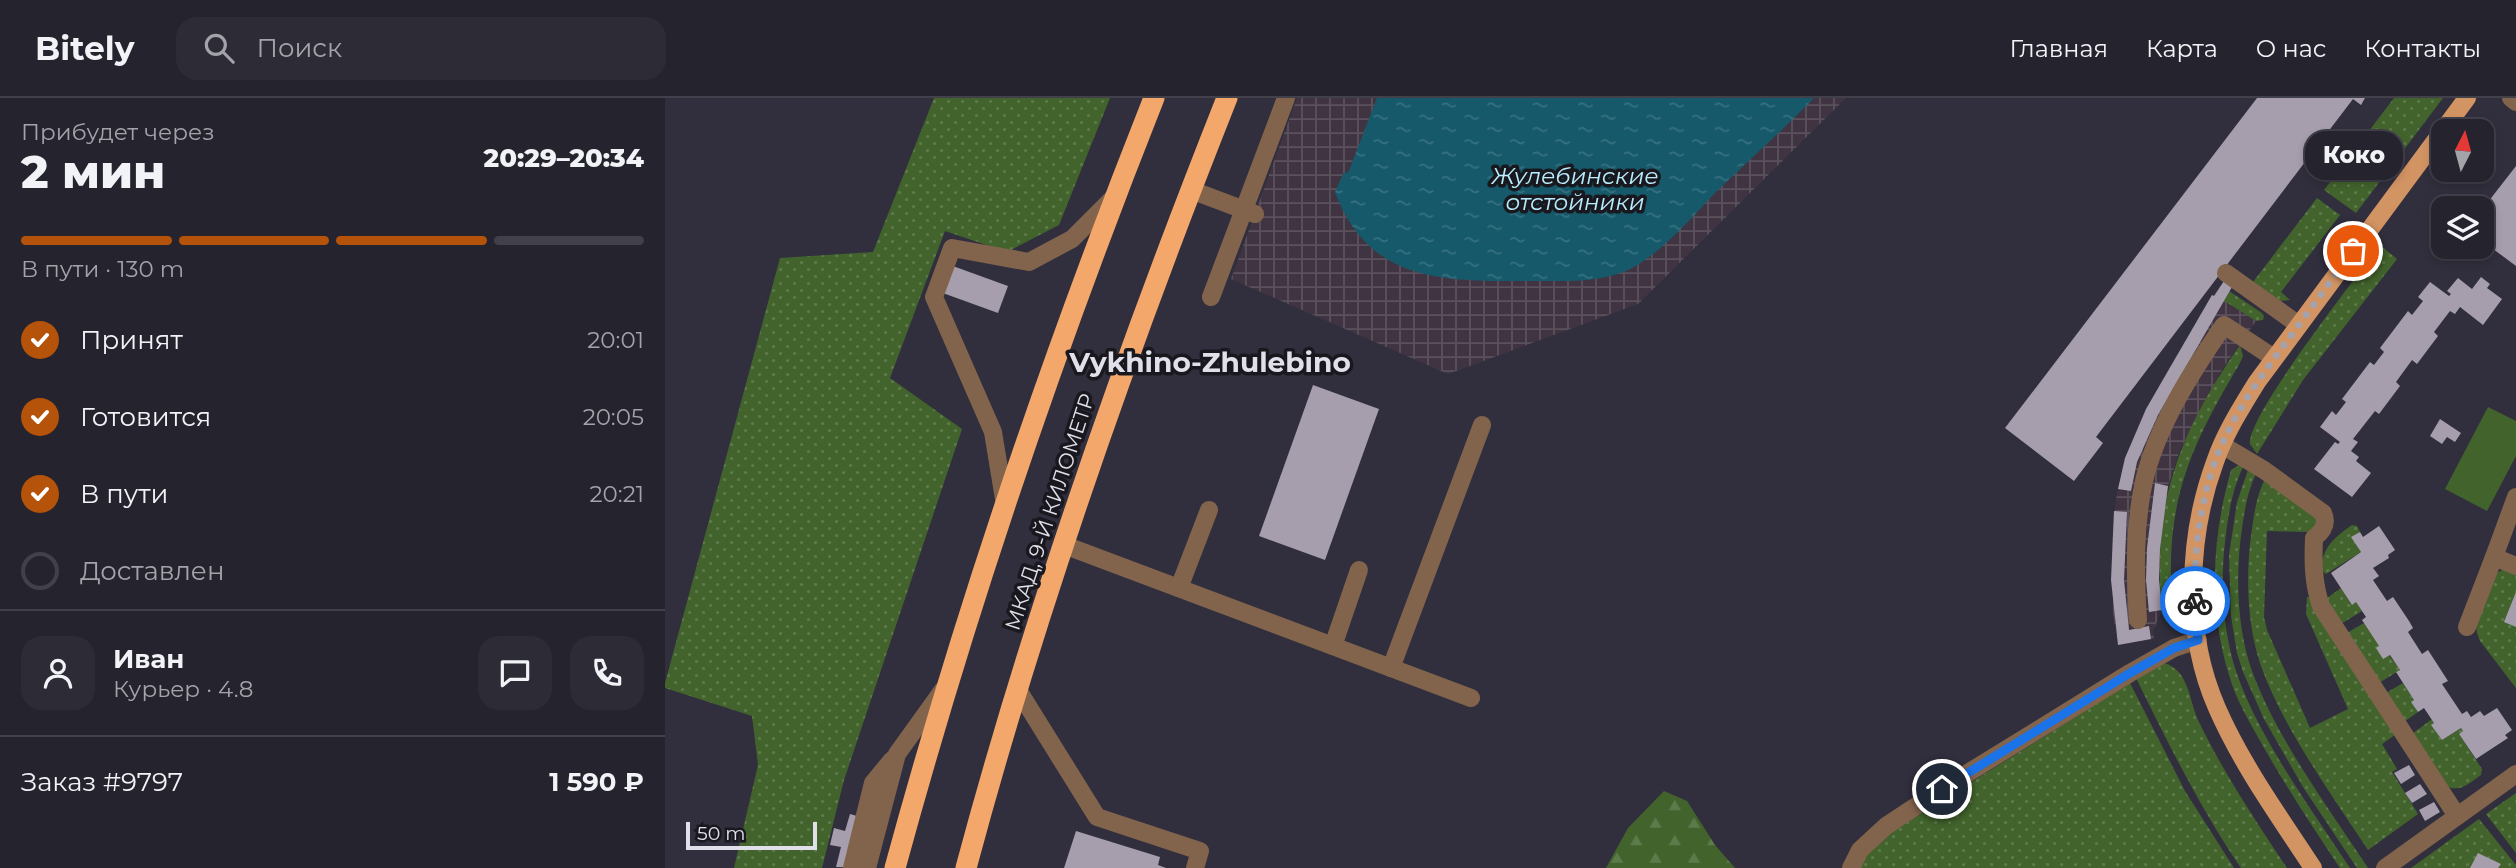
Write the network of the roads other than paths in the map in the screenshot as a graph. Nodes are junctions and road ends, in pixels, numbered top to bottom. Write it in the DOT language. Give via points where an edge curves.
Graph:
graph roads {
  1 [pos="1154,98"];
  2 [pos="1227,98"];
  3 [pos="1233,98"];
  4 [pos="1286,98"];
  5 [pos="2467,98"];
  6 [pos="2511,98"];
  7 [pos="2516,102"];
  8 [pos="1206,152"];
  9 [pos="1191,190"];
  10 [pos="1117,195"];
  11 [pos="1249,211"];
  12 [pos="2226,273"];
  13 [pos="1211,297"];
  14 [pos="2299,325"];
  15 [pos="2274,358"];
  16 [pos="1482,425"];
  17 [pos="2222,445"];
  18 [pos="2516,497"];
  19 [pos="1005,505"];
  20 [pos="1209,510"];
  21 [pos="1064,545"];
  22 [pos="2494,557"];
  23 [pos="2516,566"];
  24 [pos="1359,570"];
  25 [pos="1179,588"];
  26 [pos="2137,620"];
  27 [pos="2467,627"];
  28 [pos="2198,640"];
  29 [pos="1333,646"];
  30 [pos="1391,668"];
  31 [pos="949,682"];
  32 [pos="1018,690"];
  33 [pos="1471,698"];
  34 [pos="897,754"];
  35 [pos="2516,774"];
  36 [pos="2457,816"];
  37 [pos="852,868"];
  38 [pos="867,868"];
  39 [pos="895,868"];
  40 [pos="965,868"];
  41 [pos="1195,868"];
  42 [pos="1851,868"];
  43 [pos="2313,868"];
  44 [pos="2385,868"];
  1 -- 10 [label="highway, МКАД, 9-Й КИЛОМЕТР"];
  2 -- 8 [label="highway, МКАД, 9-Й КИЛОМЕТР"];
  3 -- 8 [label="main road"];
  4 -- 11 [label="lane"];
  5 -- 14 [label="main road"];
  6 -- 7 [label="lane"];
  8 -- 9 [label="highway, МКАД, 9-Й КИЛОМЕТР"];
  9 -- 11 [label="lane"];
  9 -- 21 [label="highway, МКАД, 9-Й КИЛОМЕТР"];
  10 -- 19 [label="highway, МКАД, 9-Й КИЛОМЕТР"];
  10 -- 19 [label="lane" via="1072,239 1029,262 952,248 934,297 993,432"];
  11 -- 13 [label="lane"];
  12 -- 14 [label="lane"];
  14 -- 15 [label="main road"];
  15 -- 17 [label="main road" via="2237,413"];
  15 -- 26 [label="lane" via="2224,325 2179,400 2144,480 2136,547"];
  16 -- 30 [label="lane"];
  17 -- 28 [label="main road" via="2199,520 2195,579"];
  17 -- 36 [label="lane" via="2323,513 2325,526 2314,538 2313,564 2321,606"];
  18 -- 22 [label="lane"];
  19 -- 31 [label="highway, МКАД, 9-Й КИЛОМЕТР"];
  20 -- 25 [label="lane"];
  21 -- 25 [label="lane"];
  21 -- 32 [label="highway, МКАД, 9-Й КИЛОМЕТР"];
  22 -- 23 [label="lane"];
  22 -- 27 [label="lane"];
  24 -- 29 [label="lane"];
  25 -- 29 [label="lane"];
  28 -- 42 [label="lane" via="2130,673 1925,800 1886,826 1860,850"];
  28 -- 43 [label="main road" via="2208,683 2225,724"];
  29 -- 30 [label="lane"];
  30 -- 33 [label="lane"];
  31 -- 34 [label="lane"];
  31 -- 39 [label="highway, МКАД, 9-Й КИЛОМЕТР"];
  32 -- 40 [label="highway, МКАД, 9-Й КИЛОМЕТР"];
  32 -- 41 [label="lane" via="1097,817 1200,851"];
  34 -- 37 [label="lane" via="873,783"];
  34 -- 38 [label="lane"];
  35 -- 36 [label="lane"];
  36 -- 44 [label="lane"];
}
